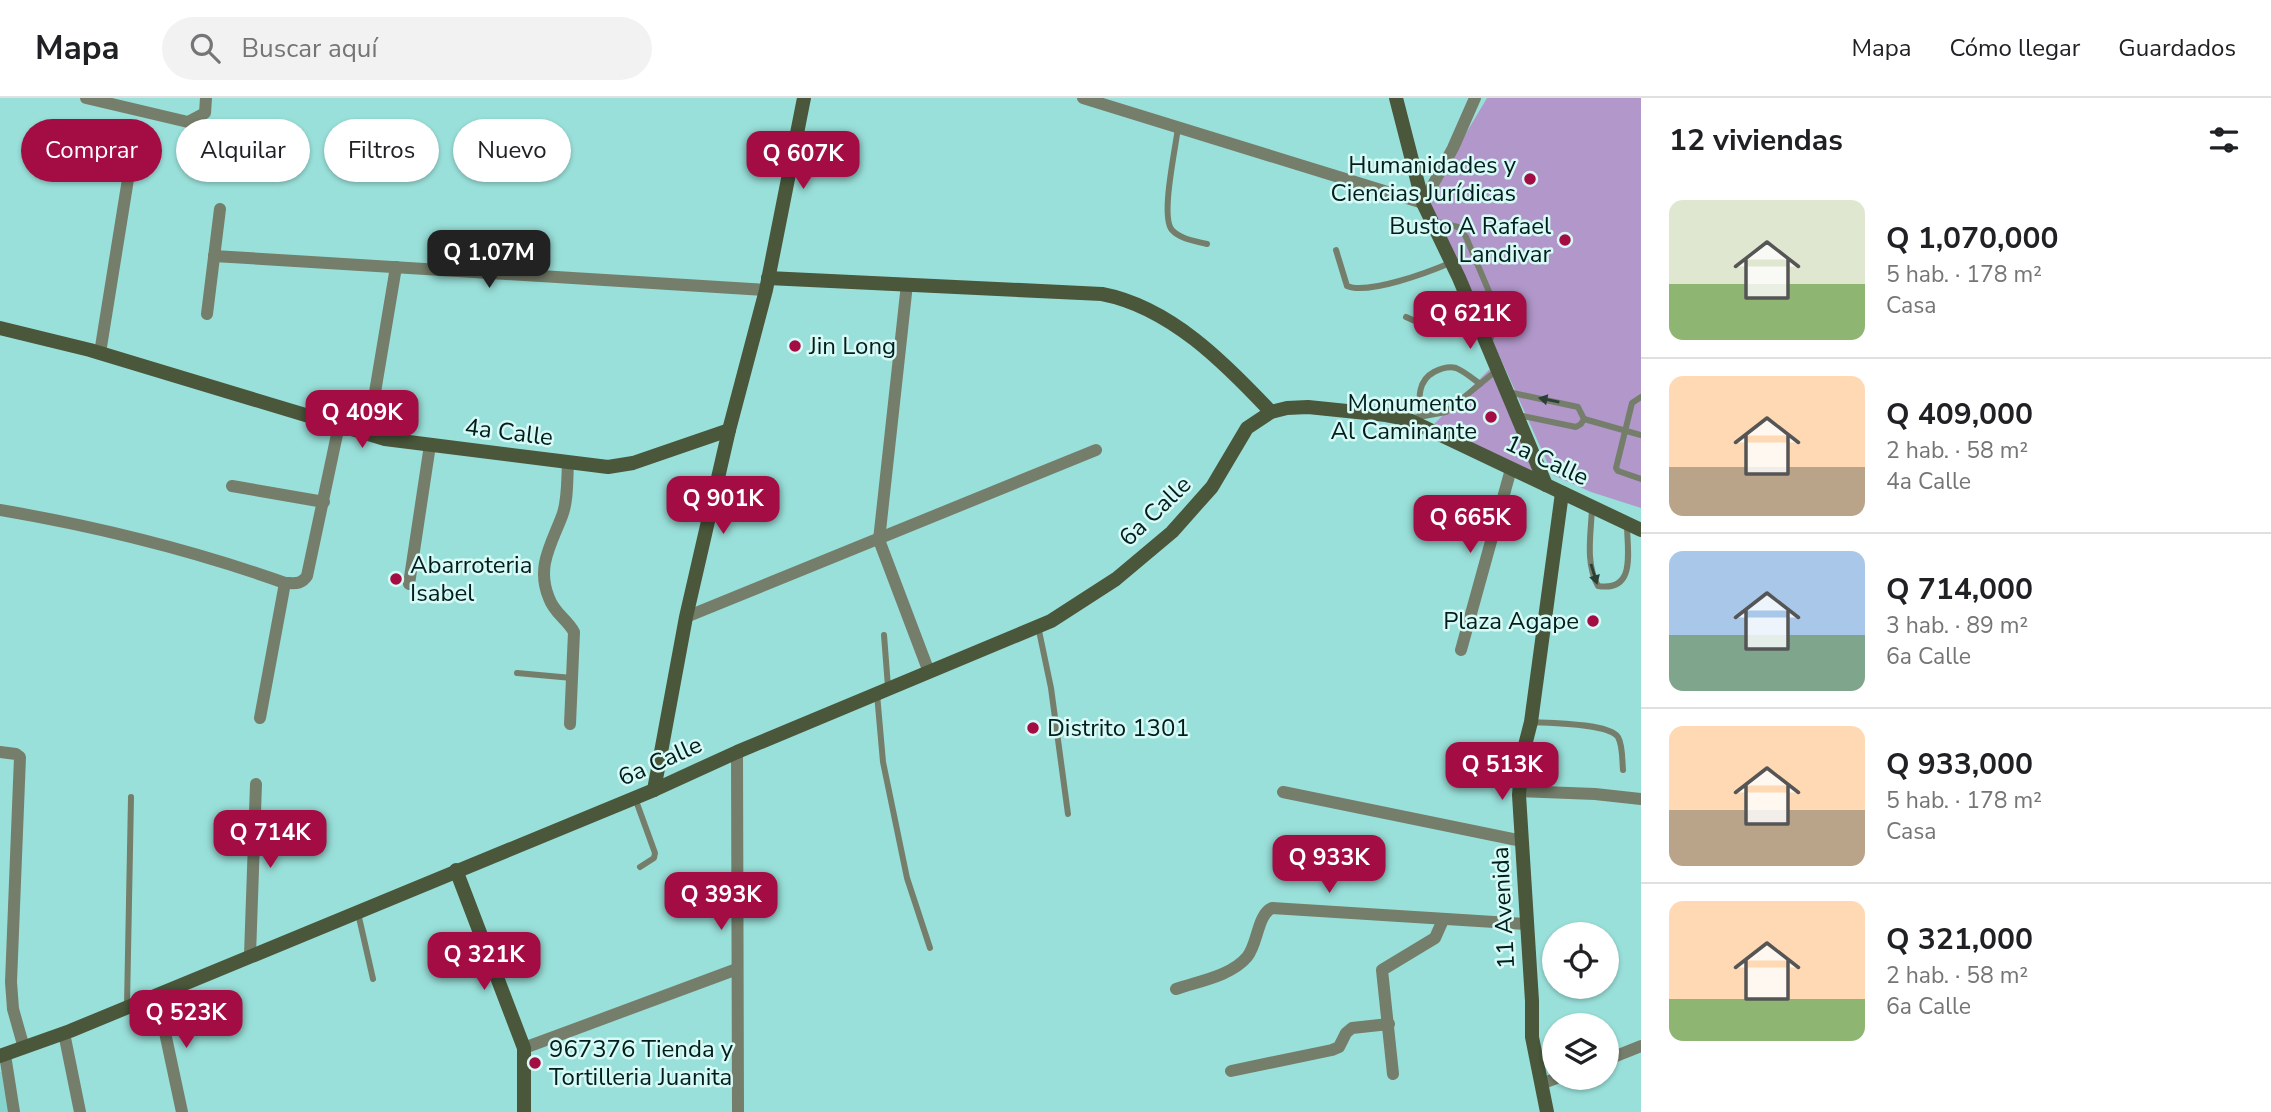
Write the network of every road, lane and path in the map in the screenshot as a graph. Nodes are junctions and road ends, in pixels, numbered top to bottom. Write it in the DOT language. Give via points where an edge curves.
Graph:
graph roads {
  1 [pos="86,98"];
  2 [pos="206,98"];
  3 [pos="804,98"];
  4 [pos="1083,98"];
  5 [pos="1396,98"];
  6 [pos="1475,98"];
  7 [pos="1178,128"];
  8 [pos="128,182"];
  9 [pos="1423,203"];
  10 [pos="220,209"];
  11 [pos="1431,221"];
  12 [pos="1207,244"];
  13 [pos="1336,250"];
  14 [pos="214,256"];
  15 [pos="1451,262"];
  16 [pos="396,267"];
  17 [pos="767,284"];
  18 [pos="907,284"];
  19 [pos="207,314"];
  20 [pos="1406,317"];
  21 [pos="1478,325"];
  22 [pos="0,328"];
  23 [pos="1487,346"];
  24 [pos="100,353"];
  25 [pos="1497,370"];
  26 [pos="1480,384"];
  27 [pos="1506,391"];
  28 [pos="1641,397"];
  29 [pos="1271,412"];
  30 [pos="1516,415"];
  31 [pos="1413,418"];
  32 [pos="1584,419"];
  33 [pos="339,425"];
  34 [pos="729,430"];
  35 [pos="1625,430"];
  36 [pos="368,434"];
  37 [pos="1641,435"];
  38 [pos="430,445"];
  39 [pos="1096,450"];
  40 [pos="568,463"];
  41 [pos="1511,469"];
  42 [pos="1641,478"];
  43 [pos="1546,485"];
  44 [pos="232,486"];
  45 [pos="1562,493"];
  46 [pos="324,502"];
  47 [pos="1592,506"];
  48 [pos="0,510"];
  49 [pos="1634,526"];
  50 [pos="879,540"];
  51 [pos="285,583"];
  52 [pos="409,584"];
  53 [pos="686,617"];
  54 [pos="1038,626"];
  55 [pos="884,635"];
  56 [pos="1461,650"];
  57 [pos="517,673"];
  58 [pos="929,673"];
  59 [pos="572,678"];
  60 [pos="883,691"];
  61 [pos="260,718"];
  62 [pos="1531,722"];
  63 [pos="570,724"];
  64 [pos="0,752"];
  65 [pos="737,752"];
  66 [pos="1623,770"];
  67 [pos="256,784"];
  68 [pos="654,790"];
  69 [pos="1519,791"];
  70 [pos="1283,793"];
  71 [pos="131,797"];
  72 [pos="635,798"];
  73 [pos="1641,799"];
  74 [pos="1068,814"];
  75 [pos="1522,841"];
  76 [pos="640,867"];
  77 [pos="456,870"];
  78 [pos="358,911"];
  79 [pos="6,918"];
  80 [pos="1443,920"];
  81 [pos="1526,924"];
  82 [pos="6,947"];
  83 [pos="930,948"];
  84 [pos="250,955"];
  85 [pos="737,969"];
  86 [pos="373,979"];
  87 [pos="1176,989"];
  88 [pos="157,995"];
  89 [pos="127,1007"];
  90 [pos="1389,1024"];
  91 [pos="64,1033"];
  92 [pos="1641,1046"];
  93 [pos="24,1048"];
  94 [pos="524,1048"];
  95 [pos="1619,1055"];
  96 [pos="2,1056"];
  97 [pos="1231,1071"];
  98 [pos="1393,1074"];
  99 [pos="1541,1084"];
  100 [pos="14,1112"];
  101 [pos="80,1112"];
  102 [pos="182,1112"];
  103 [pos="524,1112"];
  104 [pos="738,1112"];
  105 [pos="1548,1112"];
  1 -- 2 [label="street" via="187,122 205,113"];
  3 -- 17 [label="street"];
  4 -- 7 [label="street"];
  5 -- 9 [label="street"];
  6 -- 9 [label="street"];
  7 -- 9 [label="street"];
  7 -- 12 [label="lane" via="1169,227 1177,235"];
  8 -- 24 [label="street"];
  9 -- 11 [label="street"];
  10 -- 14 [label="street"];
  11 -- 15 [label="street"];
  11 -- 23 [label="lane" via="1458,228 1466,237 1495,306 1497,325"];
  13 -- 15 [label="lane" via="1343,277 1352,288 1367,288"];
  14 -- 16 [label="street"];
  14 -- 19 [label="street"];
  15 -- 21 [label="street"];
  16 -- 17 [label="street"];
  16 -- 36 [label="street"];
  17 -- 18 [label="street"];
  17 -- 34 [label="street"];
  18 -- 29 [label="street" via="1125,298 1146,307 1204,348"];
  18 -- 50 [label="street"];
  20 -- 21 [label="lane" via="1436,327"];
  21 -- 23 [label="street"];
  22 -- 24 [label="street, 4a Calle"];
  23 -- 25 [label="street"];
  24 -- 33 [label="street, 4a Calle"];
  25 -- 26 [label="lane"];
  25 -- 27 [label="street"];
  26 -- 31 [label="lane" via="1446,412"];
  26 -- 31 [label="lane" via="1456,368 1427,376"];
  27 -- 30 [label="street"];
  32 -- 27 [label="lane, one-way" via="1578,407"];
  28 -- 35 [label="lane" via="1632,403"];
  29 -- 31 [label="street, 1a Calle" via="1308,407"];
  29 -- 54 [label="street, 6a Calle" via="1247,428 1212,487 1172,532 1116,579"];
  30 -- 32 [label="lane" via="1576,427"];
  30 -- 43 [label="street"];
  31 -- 41 [label="street, 1a Calle"];
  32 -- 35 [label="lane"];
  33 -- 36 [label="street, 4a Calle"];
  33 -- 46 [label="street"];
  34 -- 40 [label="street, 4a Calle" via="634,463 608,467"];
  34 -- 53 [label="street"];
  35 -- 37 [label="lane"];
  35 -- 42 [label="lane" via="1616,468"];
  36 -- 38 [label="street, 4a Calle"];
  38 -- 40 [label="street, 4a Calle"];
  38 -- 52 [label="street"];
  39 -- 50 [label="street"];
  40 -- 59 [label="street" via="564,510 551,541 543,580 553,609 574,632"];
  41 -- 43 [label="street, 1a Calle"];
  41 -- 56 [label="street"];
  43 -- 45 [label="street, 1a Calle"];
  44 -- 46 [label="street"];
  45 -- 47 [label="street, 1a Calle"];
  45 -- 62 [label="street, 11 Avenida"];
  46 -- 51 [label="street" via="307,576 298,584"];
  47 -- 49 [label="street, 1a Calle"];
  47 -- 49 [label="lane, one-way" via="1591,574 1598,586 1610,588 1626,576"];
  48 -- 51 [label="street" via="127,537"];
  50 -- 53 [label="street"];
  50 -- 58 [label="street"];
  51 -- 61 [label="street"];
  53 -- 68 [label="street"];
  54 -- 58 [label="street, 6a Calle"];
  54 -- 74 [label="lane"];
  55 -- 60 [label="lane"];
  57 -- 59 [label="lane"];
  58 -- 60 [label="street, 6a Calle"];
  59 -- 63 [label="street"];
  60 -- 65 [label="street, 6a Calle"];
  60 -- 83 [label="lane" via="883,762 908,878"];
  62 -- 66 [label="lane" via="1614,733"];
  62 -- 69 [label="street, 11 Avenida"];
  64 -- 79 [label="street" via="20,757"];
  65 -- 68 [label="street, 6a Calle"];
  65 -- 85 [label="street"];
  67 -- 84 [label="street"];
  68 -- 72 [label="street, 6a Calle"];
  69 -- 73 [label="street"];
  69 -- 75 [label="street, 11 Avenida"];
  70 -- 75 [label="street"];
  71 -- 89 [label="lane"];
  72 -- 76 [label="lane" via="655,853"];
  72 -- 77 [label="street, 6a Calle"];
  75 -- 81 [label="street, 11 Avenida"];
  77 -- 78 [label="street, 6a Calle"];
  77 -- 94 [label="street"];
  78 -- 84 [label="street, 6a Calle"];
  78 -- 86 [label="lane"];
  79 -- 82 [label="street"];
  80 -- 81 [label="street"];
  80 -- 87 [label="street" via="1269,909 1250,954 1237,967"];
  80 -- 90 [label="street" via="1435,937 1382,971"];
  81 -- 99 [label="street, 11 Avenida" via="1532,1037"];
  82 -- 93 [label="street" via="12,1002"];
  84 -- 88 [label="street, 6a Calle"];
  85 -- 94 [label="street"];
  85 -- 104 [label="street"];
  88 -- 89 [label="street, 6a Calle"];
  88 -- 102 [label="street"];
  89 -- 91 [label="street, 6a Calle"];
  90 -- 97 [label="street" via="1352,1028 1332,1050"];
  90 -- 98 [label="street"];
  91 -- 93 [label="street, 6a Calle"];
  91 -- 101 [label="street"];
  92 -- 95 [label="street"];
  93 -- 96 [label="street, 6a Calle"];
  94 -- 103 [label="street"];
  96 -- 100 [label="street"];
  99 -- 105 [label="street, 11 Avenida"];
}
